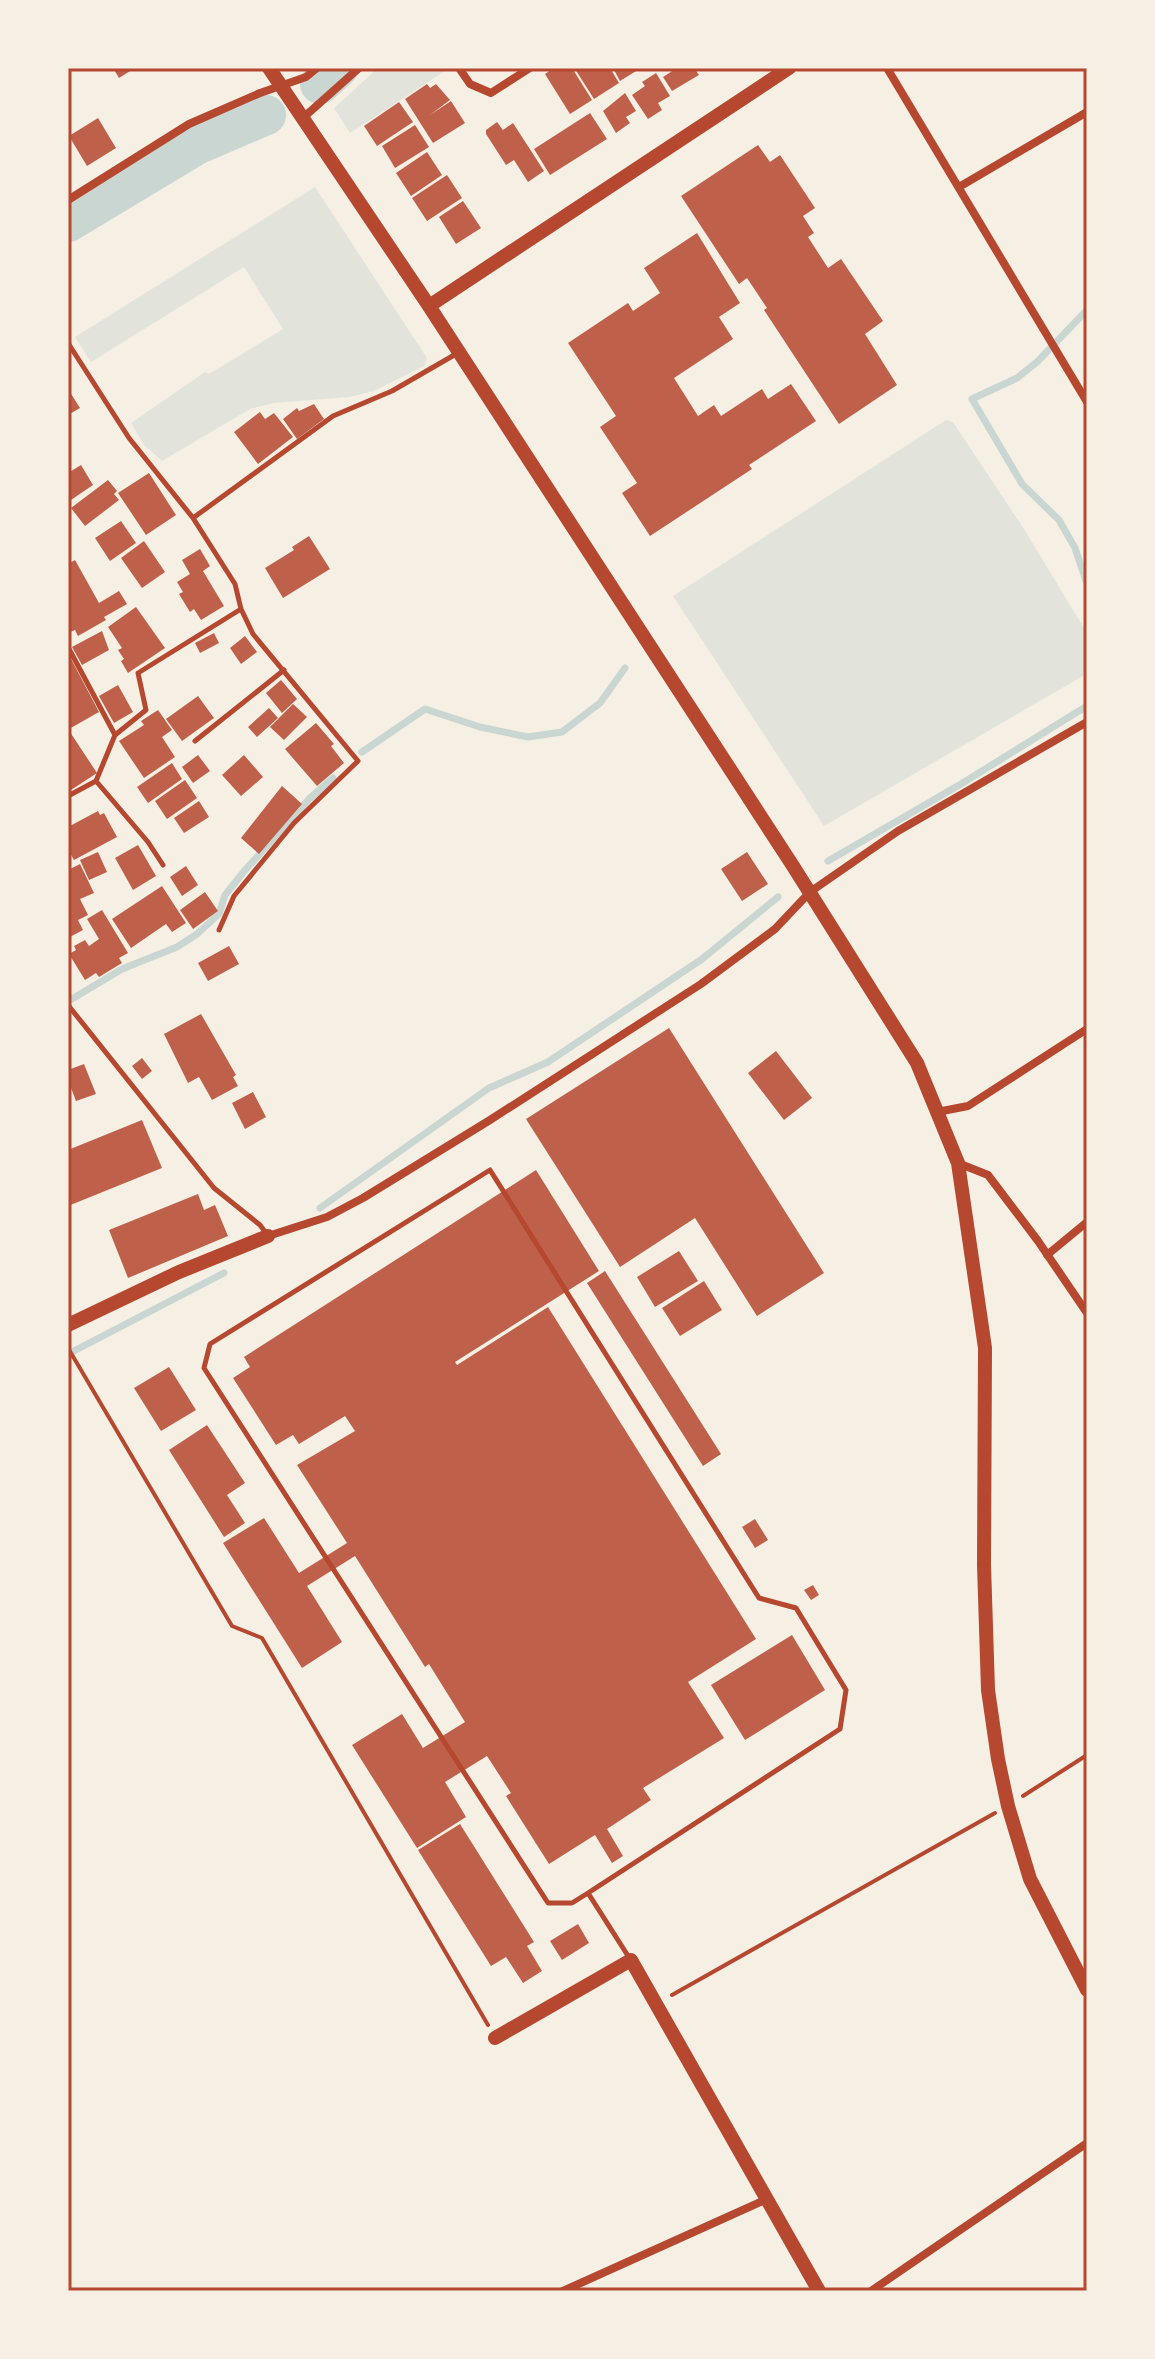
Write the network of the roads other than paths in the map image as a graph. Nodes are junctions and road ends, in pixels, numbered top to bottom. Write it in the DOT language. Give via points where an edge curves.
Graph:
graph roads {
  1 [pos="269,68"];
  2 [pos="317,68"];
  3 [pos="359,68"];
  4 [pos="459,68"];
  5 [pos="530,68"];
  6 [pos="789,68"];
  7 [pos="887,68"];
  8 [pos="281,86"];
  9 [pos="1087,112"];
  10 [pos="304,117"];
  11 [pos="959,187"];
  12 [pos="68,200"];
  13 [pos="429,306"];
  14 [pos="68,343"];
  15 [pos="459,352"];
  16 [pos="1087,402"];
  17 [pos="193,518"];
  18 [pos="241,609"];
  19 [pos="68,647"];
  20 [pos="284,670"];
  21 [pos="1087,722"];
  22 [pos="115,735"];
  23 [pos="195,741"];
  24 [pos="96,781"];
  25 [pos="68,796"];
  26 [pos="163,865"];
  27 [pos="810,892"];
  28 [pos="219,930"];
  29 [pos="68,1005"];
  30 [pos="1087,1029"];
  31 [pos="937,1112"];
  32 [pos="958,1163"];
  33 [pos="1087,1222"];
  34 [pos="268,1236"];
  35 [pos="1047,1255"];
  36 [pos="1087,1313"];
  37 [pos="68,1325"];
  38 [pos="588,1893"];
  39 [pos="631,1960"];
  40 [pos="1087,1990"];
  41 [pos="495,2038"];
  42 [pos="1087,2143"];
  43 [pos="767,2199"];
  44 [pos="563,2291"];
  45 [pos="819,2291"];
  46 [pos="871,2291"];
  1 -- 8 [label="street"];
  2 -- 8 [label="street"];
  3 -- 10 [label="street"];
  4 -- 5 [label="street" via="470,84 491,93"];
  6 -- 13 [label="street"];
  7 -- 11 [label="street"];
  8 -- 10 [label="street"];
  8 -- 12 [label="street" via="189,124"];
  9 -- 11 [label="street"];
  10 -- 13 [label="street"];
  11 -- 16 [label="street"];
  13 -- 15 [label="street"];
  14 -- 17 [label="lane" via="129,438"];
  15 -- 17 [label="lane" via="392,391 333,416"];
  15 -- 27 [label="street"];
  17 -- 18 [label="lane" via="235,584"];
  18 -- 20 [label="lane" via="253,634"];
  18 -- 22 [label="lane" via="138,673 146,710"];
  19 -- 22 [label="lane"];
  20 -- 23 [label="lane"];
  20 -- 28 [label="lane" via="358,761 294,823 234,896"];
  21 -- 27 [label="street" via="898,831"];
  22 -- 24 [label="lane"];
  24 -- 25 [label="lane"];
  24 -- 26 [label="lane"];
  27 -- 31 [label="street" via="917,1063"];
  27 -- 34 [label="street" via="775,929 701,984 490,1120 327,1217"];
  29 -- 34 [label="lane" via="214,1188"];
  30 -- 31 [label="street" via="968,1106"];
  31 -- 32 [label="street"];
  32 -- 35 [label="street" via="988,1175"];
  32 -- 40 [label="street" via="985,1348 988,1690 1008,1806 1030,1879"];
  33 -- 35 [label="street"];
  34 -- 37 [label="street"];
  35 -- 36 [label="street"];
  38 -- 38 [label="lane" via="840,1729 846,1690 796,1608 759,1598 490,1170 210,1344 204,1368 548,1903 572,1903"];
  38 -- 39 [label="lane"];
  39 -- 41 [label="street"];
  39 -- 43 [label="street"];
  42 -- 46 [label="street"];
  43 -- 44 [label="street"];
  43 -- 45 [label="street"];
}
